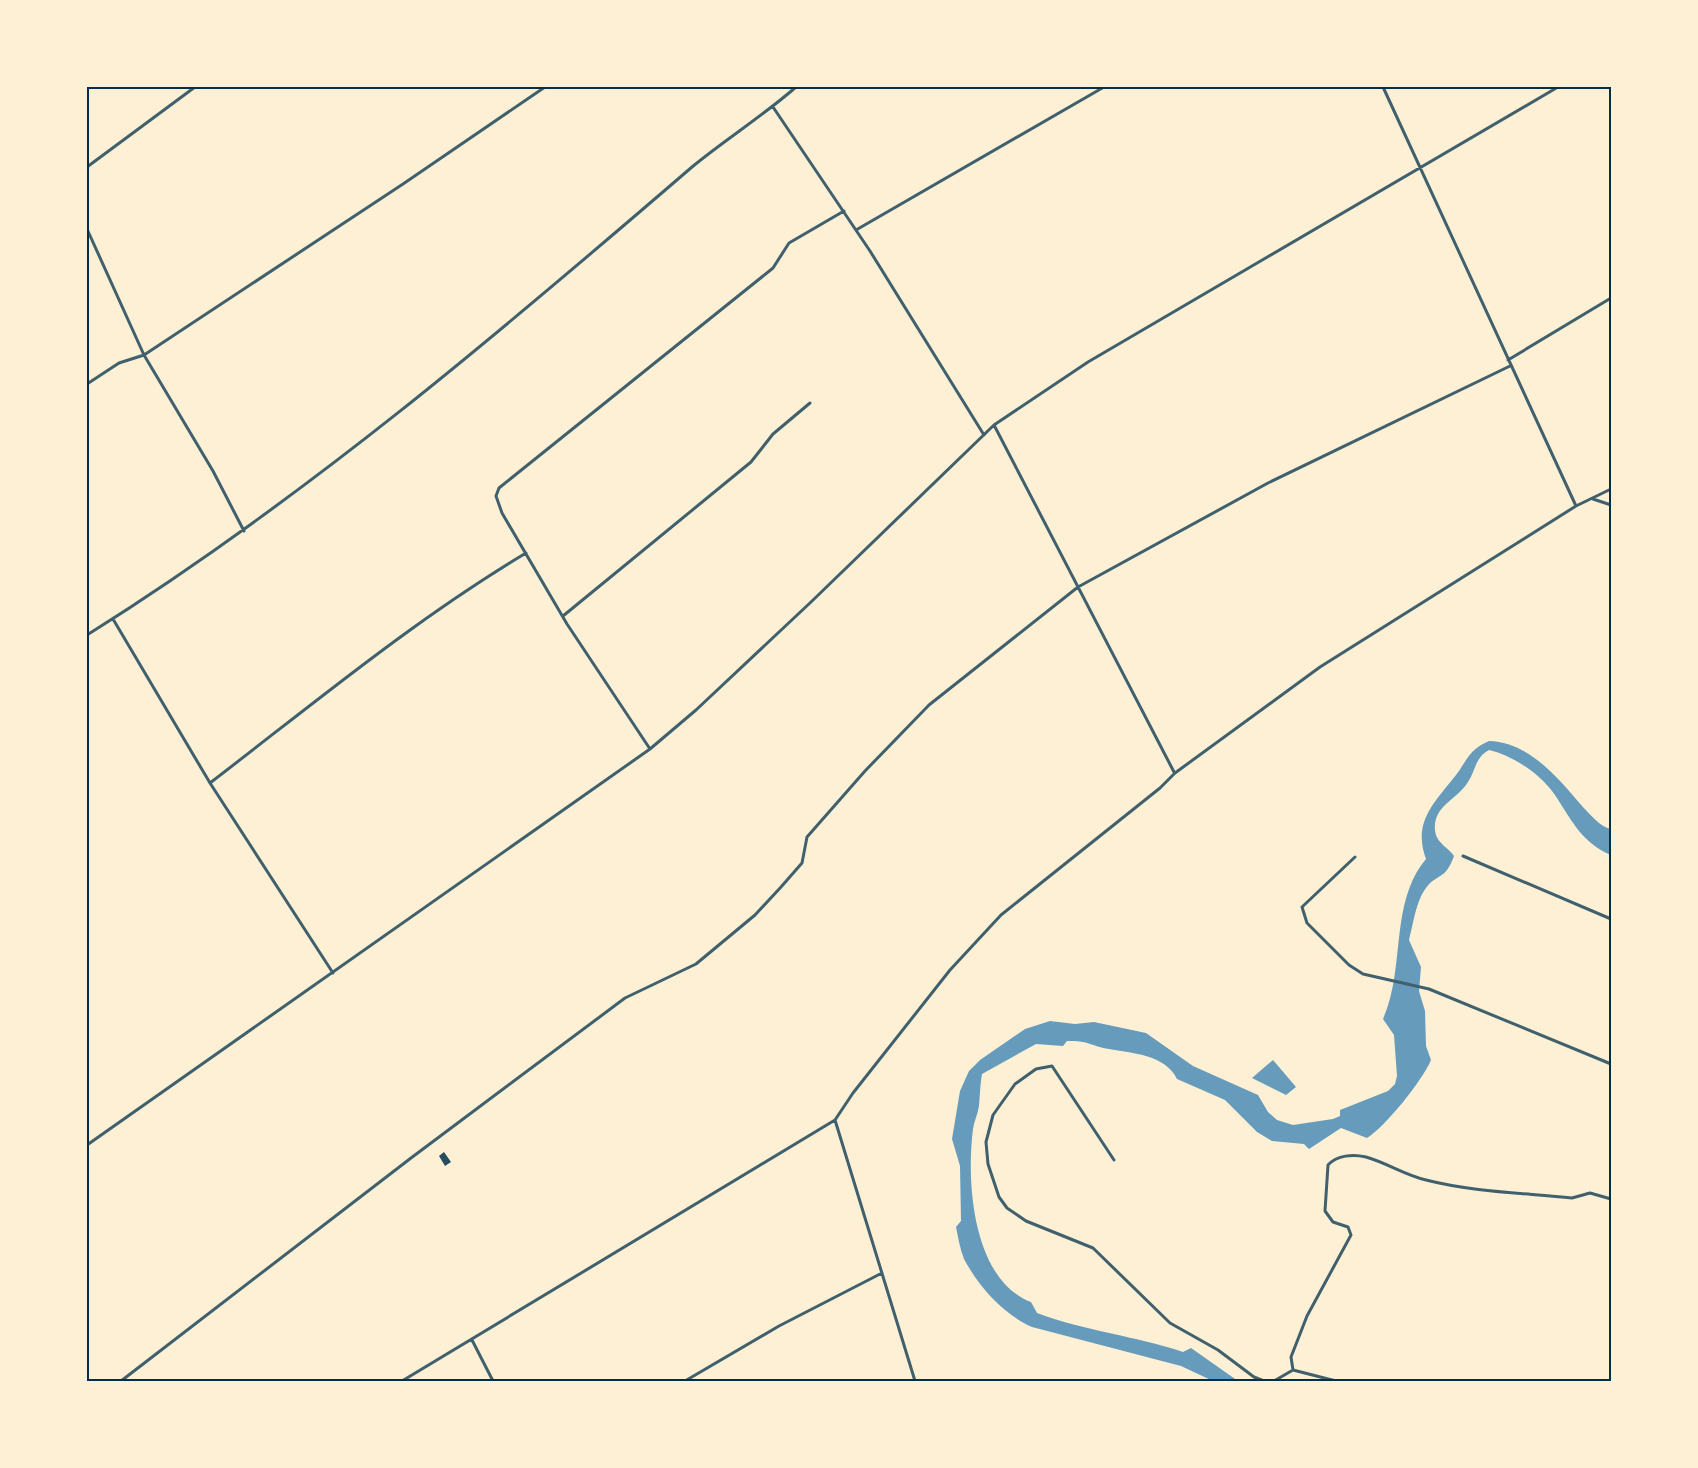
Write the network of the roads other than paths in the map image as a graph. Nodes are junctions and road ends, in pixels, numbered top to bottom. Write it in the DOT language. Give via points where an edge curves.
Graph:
graph roads {
  1 [pos="195,87"];
  2 [pos="545,87"];
  3 [pos="796,87"];
  4 [pos="1104,87"];
  5 [pos="1383,87"];
  6 [pos="1558,87"];
  7 [pos="773,107"];
  8 [pos="87,167"];
  9 [pos="1422,168"];
  10 [pos="844,210"];
  11 [pos="87,229"];
  12 [pos="856,230"];
  13 [pos="1611,298"];
  14 [pos="144,355"];
  15 [pos="1508,360"];
  16 [pos="1510,366"];
  17 [pos="87,384"];
  18 [pos="810,403"];
  19 [pos="994,425"];
  20 [pos="984,435"];
  21 [pos="1611,489"];
  22 [pos="1593,499"];
  23 [pos="1611,505"];
  24 [pos="1576,506"];
  25 [pos="244,531"];
  26 [pos="525,553"];
  27 [pos="1078,587"];
  28 [pos="563,616"];
  29 [pos="113,619"];
  30 [pos="87,635"];
  31 [pos="650,749"];
  32 [pos="1175,773"];
  33 [pos="210,783"];
  34 [pos="1463,856"];
  35 [pos="1355,857"];
  36 [pos="1611,919"];
  37 [pos="333,973"];
  38 [pos="1611,1064"];
  39 [pos="835,1120"];
  40 [pos="87,1145"];
  41 [pos="1114,1160"];
  42 [pos="1611,1199"];
  43 [pos="882,1273"];
  44 [pos="472,1340"];
  45 [pos="1293,1370"];
  46 [pos="121,1381"];
  47 [pos="402,1381"];
  48 [pos="493,1381"];
  49 [pos="685,1381"];
  50 [pos="915,1381"];
  51 [pos="1264,1381"];
  52 [pos="1274,1381"];
  53 [pos="1336,1381"];
  1 -- 8 [label="street"];
  2 -- 14 [label="street"];
  3 -- 7 [label="street"];
  4 -- 12 [label="street"];
  5 -- 9 [label="street"];
  6 -- 9 [label="street"];
  7 -- 10 [label="street"];
  7 -- 25 [label="street" via="702,159 444,378"];
  9 -- 15 [label="street"];
  9 -- 19 [label="street" via="1088,362"];
  10 -- 12 [label="street"];
  10 -- 26 [label="street" via="789,243 773,268 499,488 498,505"];
  11 -- 14 [label="street"];
  12 -- 20 [label="street"];
  13 -- 15 [label="street"];
  14 -- 17 [label="street" via="119,363"];
  14 -- 25 [label="street"];
  15 -- 16 [label="street"];
  16 -- 24 [label="street"];
  16 -- 27 [label="street" via="1268,483"];
  18 -- 28 [label="street" via="773,434 751,462"];
  19 -- 20 [label="street"];
  19 -- 27 [label="street"];
  20 -- 31 [label="street" via="696,710"];
  21 -- 22 [label="street"];
  22 -- 23 [label="street"];
  22 -- 24 [label="street"];
  24 -- 32 [label="street" via="1320,667"];
  25 -- 29 [label="street"];
  26 -- 28 [label="street"];
  26 -- 33 [label="street" via="464,592"];
  27 -- 32 [label="street"];
  27 -- 46 [label="street" via="929,705 807,837 801,863 781,887 755,915 696,964 625,998"];
  28 -- 31 [label="street"];
  29 -- 30 [label="street"];
  29 -- 33 [label="street"];
  31 -- 37 [label="street"];
  32 -- 39 [label="street" via="1000,915 950,970"];
  33 -- 37 [label="street"];
  34 -- 36 [label="street"];
  35 -- 38 [label="street" via="1302,907 1307,923 1349,965 1364,974 1429,989"];
  37 -- 40 [label="street"];
  39 -- 43 [label="street"];
  39 -- 44 [label="street"];
  41 -- 51 [label="street" via="1052,1066 1036,1069 1015,1083 999,1102 988,1129 991,1175 1007,1208 1026,1221 1093,1248 1170,1323"];
  42 -- 45 [label="street" via="1590,1193 1572,1198 1449,1185 1366,1157 1340,1157 1332,1161 1328,1165 1325,1211 1333,1222 1348,1227 1351,1235 1307,1316 1291,1357"];
  43 -- 49 [label="street" via="778,1326"];
  43 -- 50 [label="street"];
  44 -- 47 [label="street"];
  44 -- 48 [label="street"];
  45 -- 52 [label="street"];
  45 -- 53 [label="street"];
}
